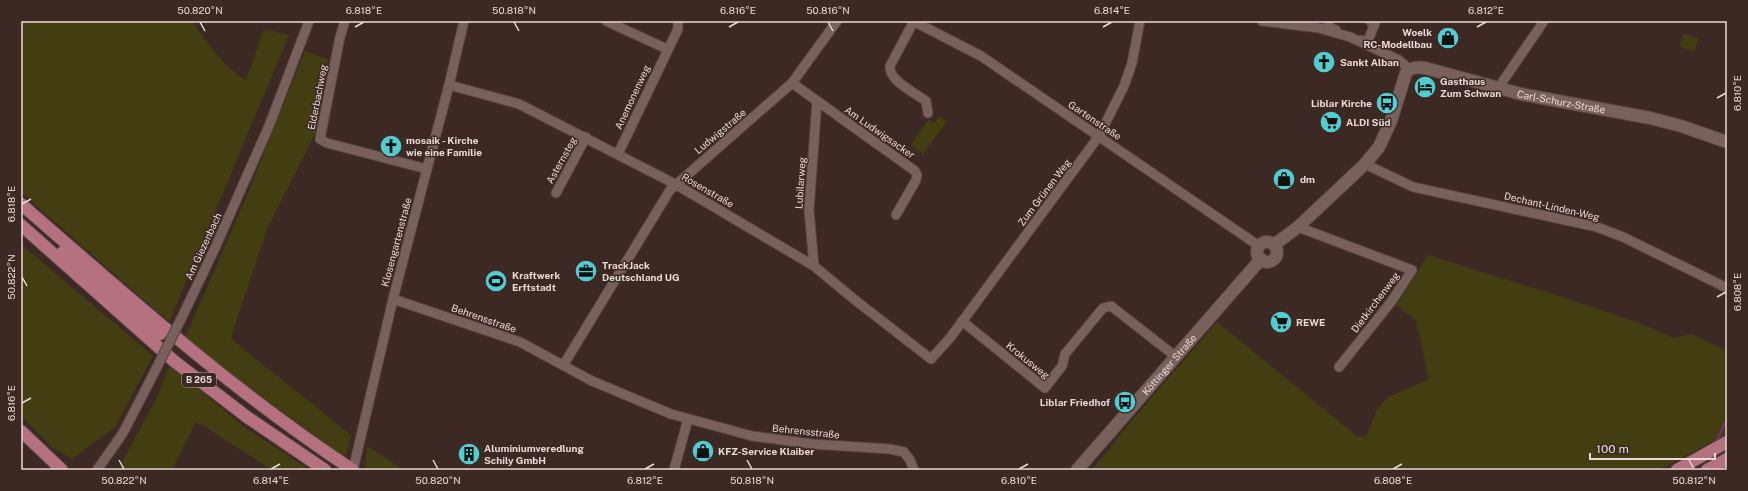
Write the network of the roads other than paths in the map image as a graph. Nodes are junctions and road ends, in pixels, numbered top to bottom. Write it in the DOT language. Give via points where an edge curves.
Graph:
graph roads {
  1 [pos="310,21"];
  2 [pos="345,21"];
  3 [pos="464,21"];
  4 [pos="606,21"];
  5 [pos="678,21"];
  6 [pos="838,21"];
  7 [pos="913,21"];
  8 [pos="1140,21"];
  9 [pos="1262,21"];
  10 [pos="1329,21"];
  11 [pos="1370,21"];
  12 [pos="1544,21"];
  13 [pos="667,50"];
  14 [pos="1409,69"];
  15 [pos="792,82"];
  16 [pos="449,85"];
  17 [pos="1500,89"];
  18 [pos="817,101"];
  19 [pos="928,113"];
  20 [pos="1099,136"];
  21 [pos="586,137"];
  22 [pos="1727,142"];
  23 [pos="618,154"];
  24 [pos="1365,164"];
  25 [pos="427,169"];
  26 [pos="675,184"];
  27 [pos="556,193"];
  28 [pos="21,204"];
  29 [pos="896,215"];
  30 [pos="21,219"];
  31 [pos="21,225"];
  32 [pos="1298,227"];
  33 [pos="21,238"];
  34 [pos="43,245"];
  35 [pos="1274,245"];
  36 [pos="1260,246"];
  37 [pos="1261,259"];
  38 [pos="814,266"];
  39 [pos="1727,288"];
  40 [pos="393,299"];
  41 [pos="962,321"];
  42 [pos="1175,356"];
  43 [pos="931,359"];
  44 [pos="564,364"];
  45 [pos="1339,367"];
  46 [pos="232,383"];
  47 [pos="688,418"];
  48 [pos="21,431"];
  49 [pos="1727,442"];
  50 [pos="1727,446"];
  51 [pos="1727,460"];
  52 [pos="1680,468"];
  53 [pos="62,470"];
  54 [pos="97,470"];
  55 [pos="325,470"];
  56 [pos="353,470"];
  57 [pos="674,470"];
  58 [pos="914,470"];
  59 [pos="1077,470"];
  60 [pos="1707,470"];
  1 -- 54 [label="street, Am Giezenbach, bridge" via="269,126 215,248 123,433"];
  2 -- 25 [label="street, Elderbachweg" via="320,138 327,143"];
  3 -- 16 [label="street, Klosengartenstraße"];
  4 -- 13 [label="street"];
  5 -- 13 [label="street, Anemonenweg" via="678,29"];
  6 -- 15 [label="street, Ludwigstraße"];
  7 -- 19 [label="street, Gartenstraße" via="889,70 893,77 926,101"];
  7 -- 20 [label="street, Gartenstraße" via="981,56"];
  8 -- 20 [label="street, Zum Grünen Weg" via="1132,63 1124,86"];
  9 -- 14 [label="street" via="1319,28 1350,37 1399,60"];
  10 -- 11 [label="street" via="1328,27 1367,43 1375,23"];
  12 -- 17 [label="street"];
  13 -- 23 [label="street, Anemonenweg"];
  14 -- 17 [label="street, Carl-Schurz-Straße" via="1424,68"];
  14 -- 24 [label="street" via="1379,147"];
  15 -- 18 [label="street, Am Ludwigsacker"];
  15 -- 26 [label="street, Ludwigstraße"];
  16 -- 21 [label="street, Rosenstraße" via="519,104"];
  16 -- 25 [label="street, Klosengartenstraße"];
  17 -- 22 [label="street, Carl-Schurz-Straße" via="1650,118"];
  18 -- 29 [label="street, Am Ludwigsacker" via="915,171 916,180"];
  18 -- 38 [label="street, Lubilarweg" via="809,210"];
  20 -- 36 [label="street, Gartenstraße"];
  20 -- 41 [label="street, Zum Grünen Weg"];
  21 -- 23 [label="street, Rosenstraße"];
  21 -- 27 [label="street, Asternsteg"];
  23 -- 26 [label="street, Rosenstraße"];
  24 -- 32 [label="street"];
  24 -- 39 [label="street, Dechant-Linden-Weg" via="1412,186 1597,227"];
  25 -- 40 [label="street, Klosengartenstraße"];
  26 -- 38 [label="street, Rosenstraße"];
  26 -- 44 [label="street, Ludwigstraße"];
  28 -- 46 [label="main road, B 265"];
  30 -- 46 [label="main road" via="29,222 154,330 213,374"];
  31 -- 34 [label="main road, B 265"];
  32 -- 35 [label="street"];
  32 -- 45 [label="street, Dietkirchenweg" via="1412,270 1391,302"];
  33 -- 34 [label="main road, B 265"];
  34 -- 55 [label="main road, B 265" via="211,390"];
  35 -- 36 [label="street" via="1266,242"];
  35 -- 37 [label="street" via="1277,254 1273,260 1267,262"];
  36 -- 37 [label="street" via="1257,251"];
  37 -- 42 [label="street, Köttinger Straße"];
  38 -- 43 [label="street, Rosenstraße"];
  40 -- 44 [label="street, Behrensstraße" via="520,342"];
  40 -- 56 [label="street, Klosengartenstraße"];
  41 -- 42 [label="street, Krokusweg" via="1045,388 1062,366 1065,354 1103,308 1111,306"];
  41 -- 43 [label="street, Zum Grünen Weg"];
  42 -- 59 [label="street, Köttinger Straße"];
  44 -- 47 [label="street, Behrensstraße" via="592,380 671,414"];
  46 -- 56 [label="main road, B 265"];
  47 -- 57 [label="street"];
  47 -- 58 [label="street, Behrensstraße" via="752,436 904,452"];
  48 -- 53 [label="main road"];
  49 -- 52 [label="main road"];
  50 -- 52 [label="main road"];
  51 -- 60 [label="main road"];
}
